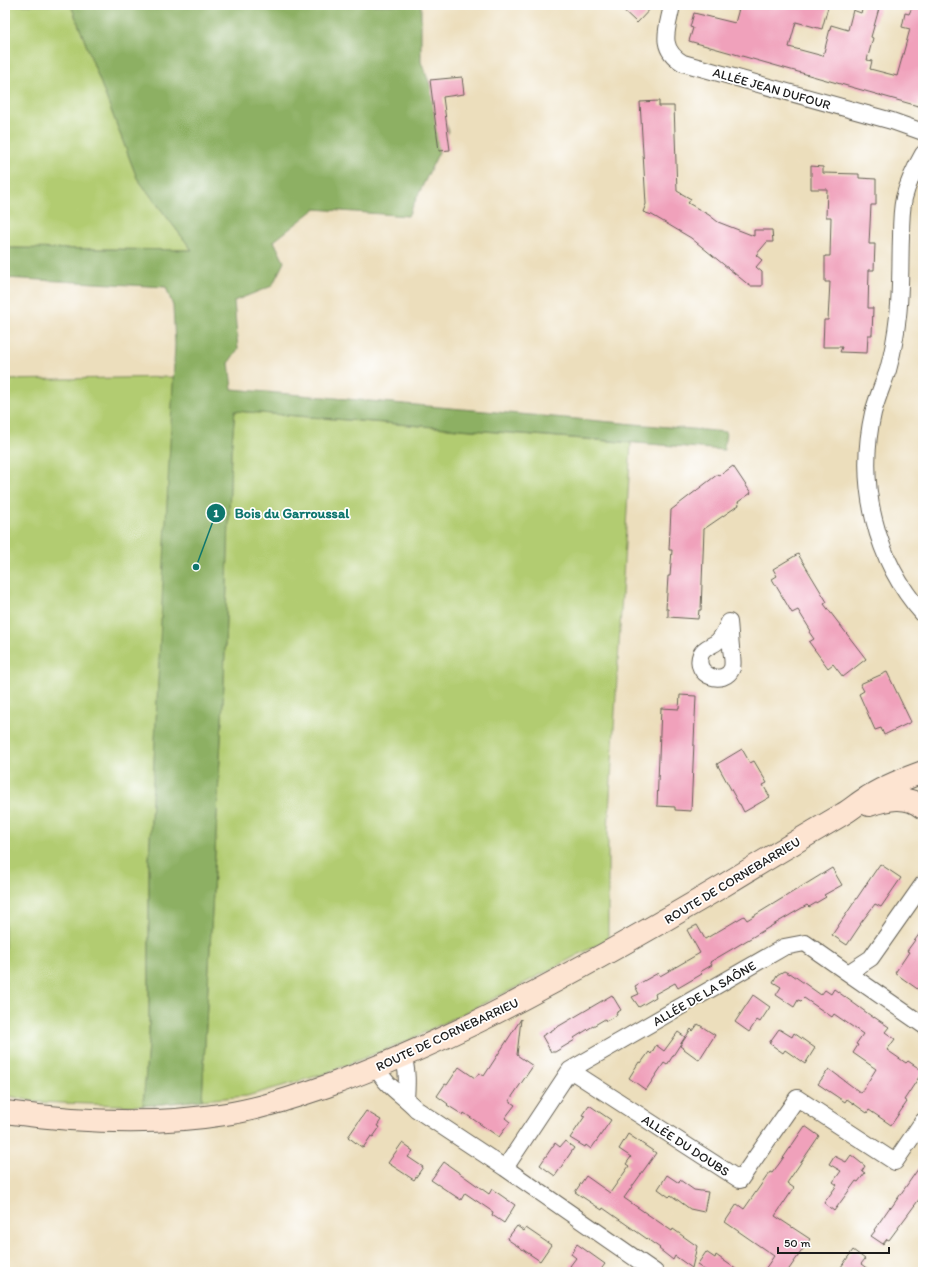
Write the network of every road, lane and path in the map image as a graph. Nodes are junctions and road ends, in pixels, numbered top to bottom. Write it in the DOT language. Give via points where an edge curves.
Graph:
graph roads {
  1 [pos="672,5"];
  2 [pos="923,132"];
  3 [pos="923,154"];
  4 [pos="923,614"];
  5 [pos="923,772"];
  6 [pos="923,808"];
  7 [pos="847,812"];
  8 [pos="921,888"];
  9 [pos="848,972"];
  10 [pos="923,1025"];
  11 [pos="403,1057"];
  12 [pos="377,1068"];
  13 [pos="570,1070"];
  14 [pos="406,1099"];
  15 [pos="5,1112"];
  16 [pos="923,1121"];
  17 [pos="506,1168"];
  18 [pos="655,1272"];
  1 -- 2 [label="street, ALLÉE JEAN DUFOUR" via="666,38 673,56 683,63 892,121"];
  3 -- 4 [label="street" via="910,177 904,198 896,334 874,412 868,444 868,471 870,501 882,544 901,584"];
  5 -- 7 [label="main road, ROUTE DE CORNEBARRIEU" via="882,789"];
  6 -- 7 [label="main road, ROUTE DE CORNEBARRIEU" via="908,799 889,799"];
  7 -- 11 [label="main road, ROUTE DE CORNEBARRIEU" via="597,958"];
  8 -- 9 [label="street" via="871,958"];
  9 -- 10 [label="street"];
  9 -- 13 [label="street, ALLÉE DE LA SAÔNE" via="805,943 784,947"];
  11 -- 12 [label="main road, ROUTE DE CORNEBARRIEU"];
  11 -- 14 [label="street" via="406,1064"];
  12 -- 14 [label="street" via="391,1088"];
  12 -- 15 [label="main road, ROUTE DE CORNEBARRIEU" via="268,1105 190,1119 91,1120"];
  13 -- 16 [label="street, ALLÉE DU DOUBS" via="740,1180 797,1098 894,1162"];
  13 -- 17 [label="street, ALLÉE DE LA SAÔNE"];
  14 -- 17 [label="street" via="416,1109"];
  17 -- 18 [label="street"];
}
